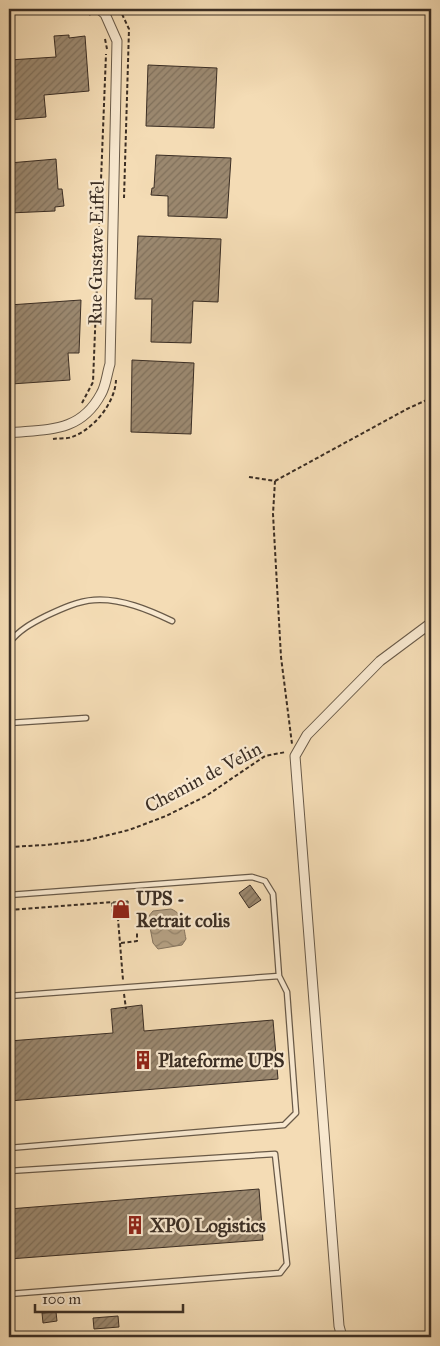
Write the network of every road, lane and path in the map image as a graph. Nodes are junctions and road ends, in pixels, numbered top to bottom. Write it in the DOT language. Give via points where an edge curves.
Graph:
graph roads {
  1 [pos="82,9"];
  2 [pos="100,9"];
  3 [pos="96,20"];
  4 [pos="104,32"];
  5 [pos="431,398"];
  6 [pos="79,407"];
  7 [pos="9,433"];
  8 [pos="249,477"];
  9 [pos="275,481"];
  10 [pos="172,621"];
  11 [pos="431,623"];
  12 [pos="9,643"];
  13 [pos="86,718"];
  14 [pos="9,723"];
  15 [pos="294,753"];
  16 [pos="9,847"];
  17 [pos="9,895"];
  18 [pos="9,910"];
  19 [pos="137,933"];
  20 [pos="120,943"];
  21 [pos="279,976"];
  22 [pos="124,987"];
  23 [pos="9,996"];
  24 [pos="126,1009"];
  25 [pos="9,1148"];
  26 [pos="9,1171"];
  27 [pos="9,1294"];
  28 [pos="342,1337"];
  1 -- 3 [label="path"];
  2 -- 7 [label="street, Rue Gustave Eiffel" via="117,41 110,364 102,393 87,416 66,427"];
  4 -- 6 [label="path" via="107,49 92,382"];
  5 -- 9 [label="path"];
  8 -- 9 [label="path"];
  9 -- 15 [label="path" via="273,514 281,657"];
  10 -- 12 [label="lane" via="145,608 94,600 64,607 26,626"];
  11 -- 15 [label="street" via="361,679"];
  13 -- 14 [label="lane"];
  15 -- 16 [label="path, Chemin de Velin" via="265,756 206,796 129,830 88,840"];
  15 -- 28 [label="street"];
  17 -- 21 [label="lane" via="252,877 265,881 273,894"];
  18 -- 20 [label="path" via="112,902 113,919 118,919"];
  19 -- 20 [label="path" via="137,941"];
  20 -- 22 [label="path"];
  21 -- 22 [label="lane"];
  21 -- 25 [label="lane" via="287,992 296,1113 284,1125"];
  22 -- 23 [label="lane"];
  22 -- 24 [label="path"];
  26 -- 27 [label="lane" via="275,1154 287,1264 280,1273"];
}
